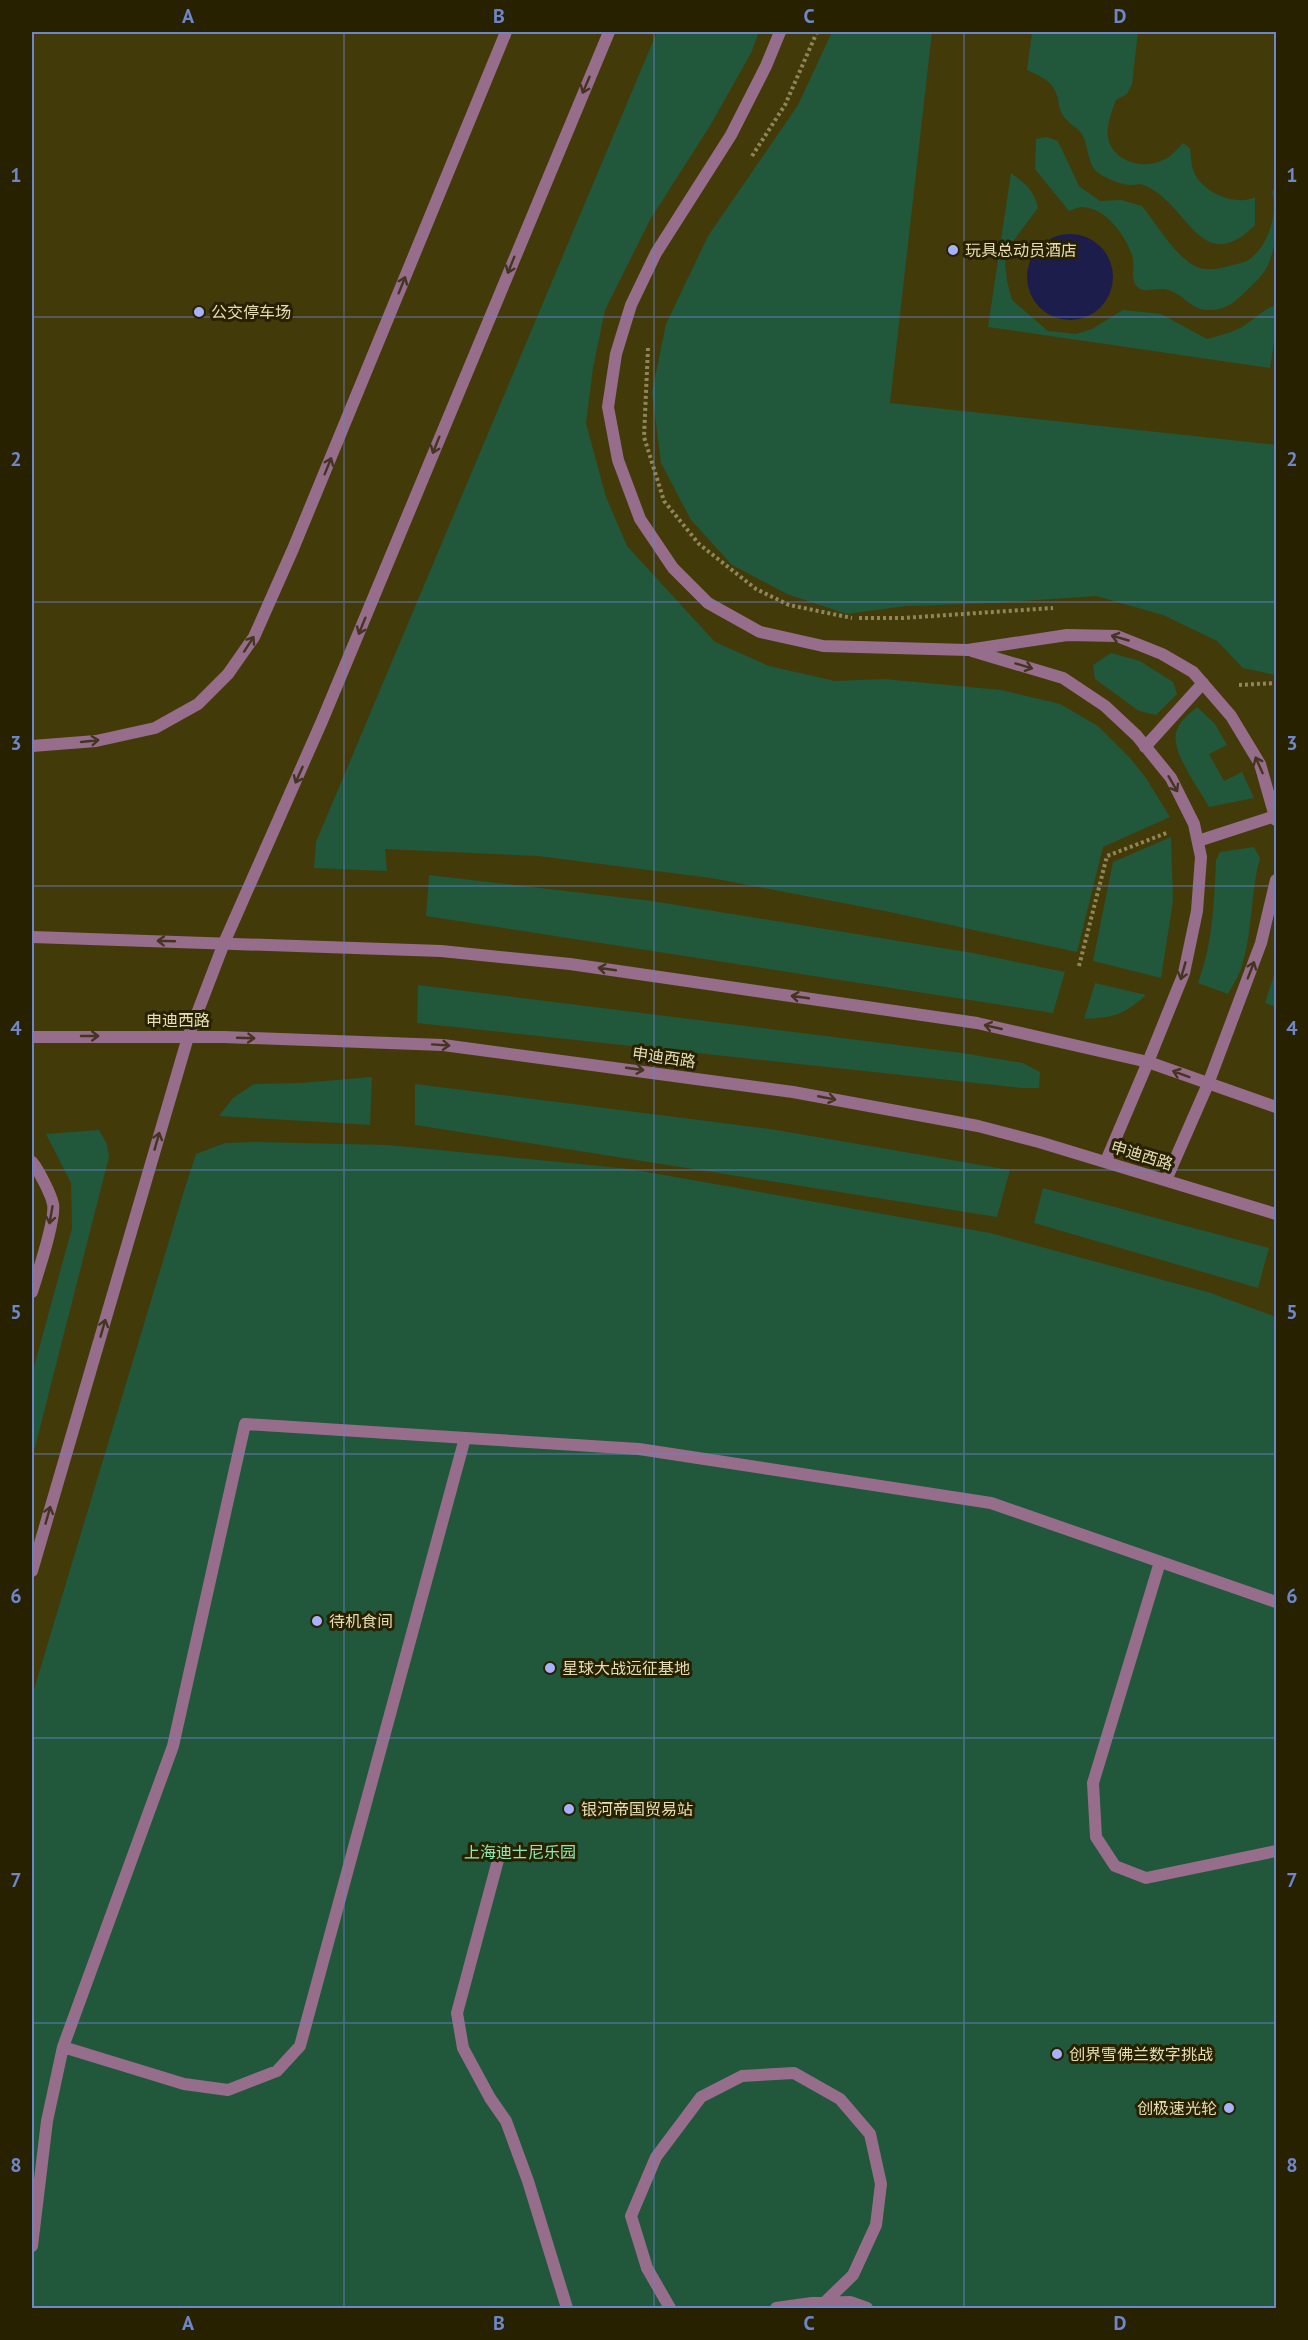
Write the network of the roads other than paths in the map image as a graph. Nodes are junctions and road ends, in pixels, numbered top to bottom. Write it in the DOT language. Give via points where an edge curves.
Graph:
graph roads {
  1 [pos="506,32"];
  2 [pos="609,32"];
  3 [pos="780,32"];
  4 [pos="968,650"];
  5 [pos="1203,683"];
  6 [pos="32,746"];
  7 [pos="1145,747"];
  8 [pos="1276,818"];
  9 [pos="1198,841"];
  10 [pos="1276,880"];
  11 [pos="32,937"];
  12 [pos="224,943"];
  13 [pos="32,1037"];
  14 [pos="188,1037"];
  15 [pos="1149,1062"];
  16 [pos="1208,1084"];
  17 [pos="1276,1107"];
  18 [pos="1106,1161"];
  19 [pos="32,1162"];
  20 [pos="1166,1180"];
  21 [pos="1276,1214"];
  22 [pos="32,1292"];
  23 [pos="465,1438"];
  24 [pos="1160,1562"];
  25 [pos="32,1571"];
  26 [pos="1276,1602"];
  27 [pos="501,1849"];
  28 [pos="1276,1851"];
  29 [pos="63,2047"];
  30 [pos="32,2246"];
  31 [pos="824,2303"];
  32 [pos="567,2308"];
  33 [pos="670,2308"];
  34 [pos="776,2308"];
  35 [pos="867,2308"];
  6 -- 1 [label="street, one-way" via="96,741 155,728 198,704 228,674 249,644 290,557"];
  2 -- 12 [label="street, one-way" via="327,710"];
  3 -- 4 [label="street" via="731,135 656,253 631,305 616,354 608,407 618,460 640,519 673,567 708,603 760,632 823,646"];
  5 -- 4 [label="street, one-way" via="1162,654 1117,636 1067,634"];
  4 -- 7 [label="street, one-way" via="1063,678 1104,706"];
  5 -- 7 [label="street"];
  8 -- 5 [label="street, one-way" via="1260,764 1231,716"];
  7 -- 9 [label="street, one-way" via="1171,778 1194,824"];
  8 -- 9 [label="street"];
  9 -- 15 [label="street, one-way" via="1201,857 1197,911 1184,972"];
  16 -- 10 [label="street, one-way" via="1261,943"];
  12 -- 11 [label="street, one-way"];
  12 -- 14 [label="street"];
  15 -- 12 [label="street, one-way" via="977,1023 570,964 441,951"];
  13 -- 14 [label="street, 申迪西路, one-way"];
  14 -- 18 [label="street, 申迪西路, one-way" via="443,1045 607,1065 793,1092 966,1124"];
  25 -- 14 [label="street, one-way"];
  16 -- 15 [label="street, one-way"];
  15 -- 18 [label="street"];
  16 -- 17 [label="street"];
  16 -- 20 [label="street"];
  18 -- 20 [label="street, 申迪西路"];
  19 -- 22 [label="street, one-way" via="53,1205"];
  20 -- 21 [label="street, 申迪西路"];
  23 -- 24 [label="street" via="639,1449 991,1503"];
  23 -- 29 [label="street" via="245,1424 173,1746"];
  23 -- 29 [label="street" via="300,2046 277,2071 228,2090 184,2084"];
  24 -- 26 [label="street"];
  24 -- 28 [label="street" via="1093,1784 1096,1837 1115,1866 1146,1878"];
  27 -- 32 [label="street" via="457,2013 463,2048 506,2121"];
  29 -- 30 [label="street" via="47,2121"];
  31 -- 33 [label="street" via="853,2275 876,2225 881,2184 870,2134 840,2099 794,2073 742,2076 701,2097 656,2157 631,2216 647,2268"];
  31 -- 34 [label="street"];
  31 -- 35 [label="street" via="850,2302"];
}
